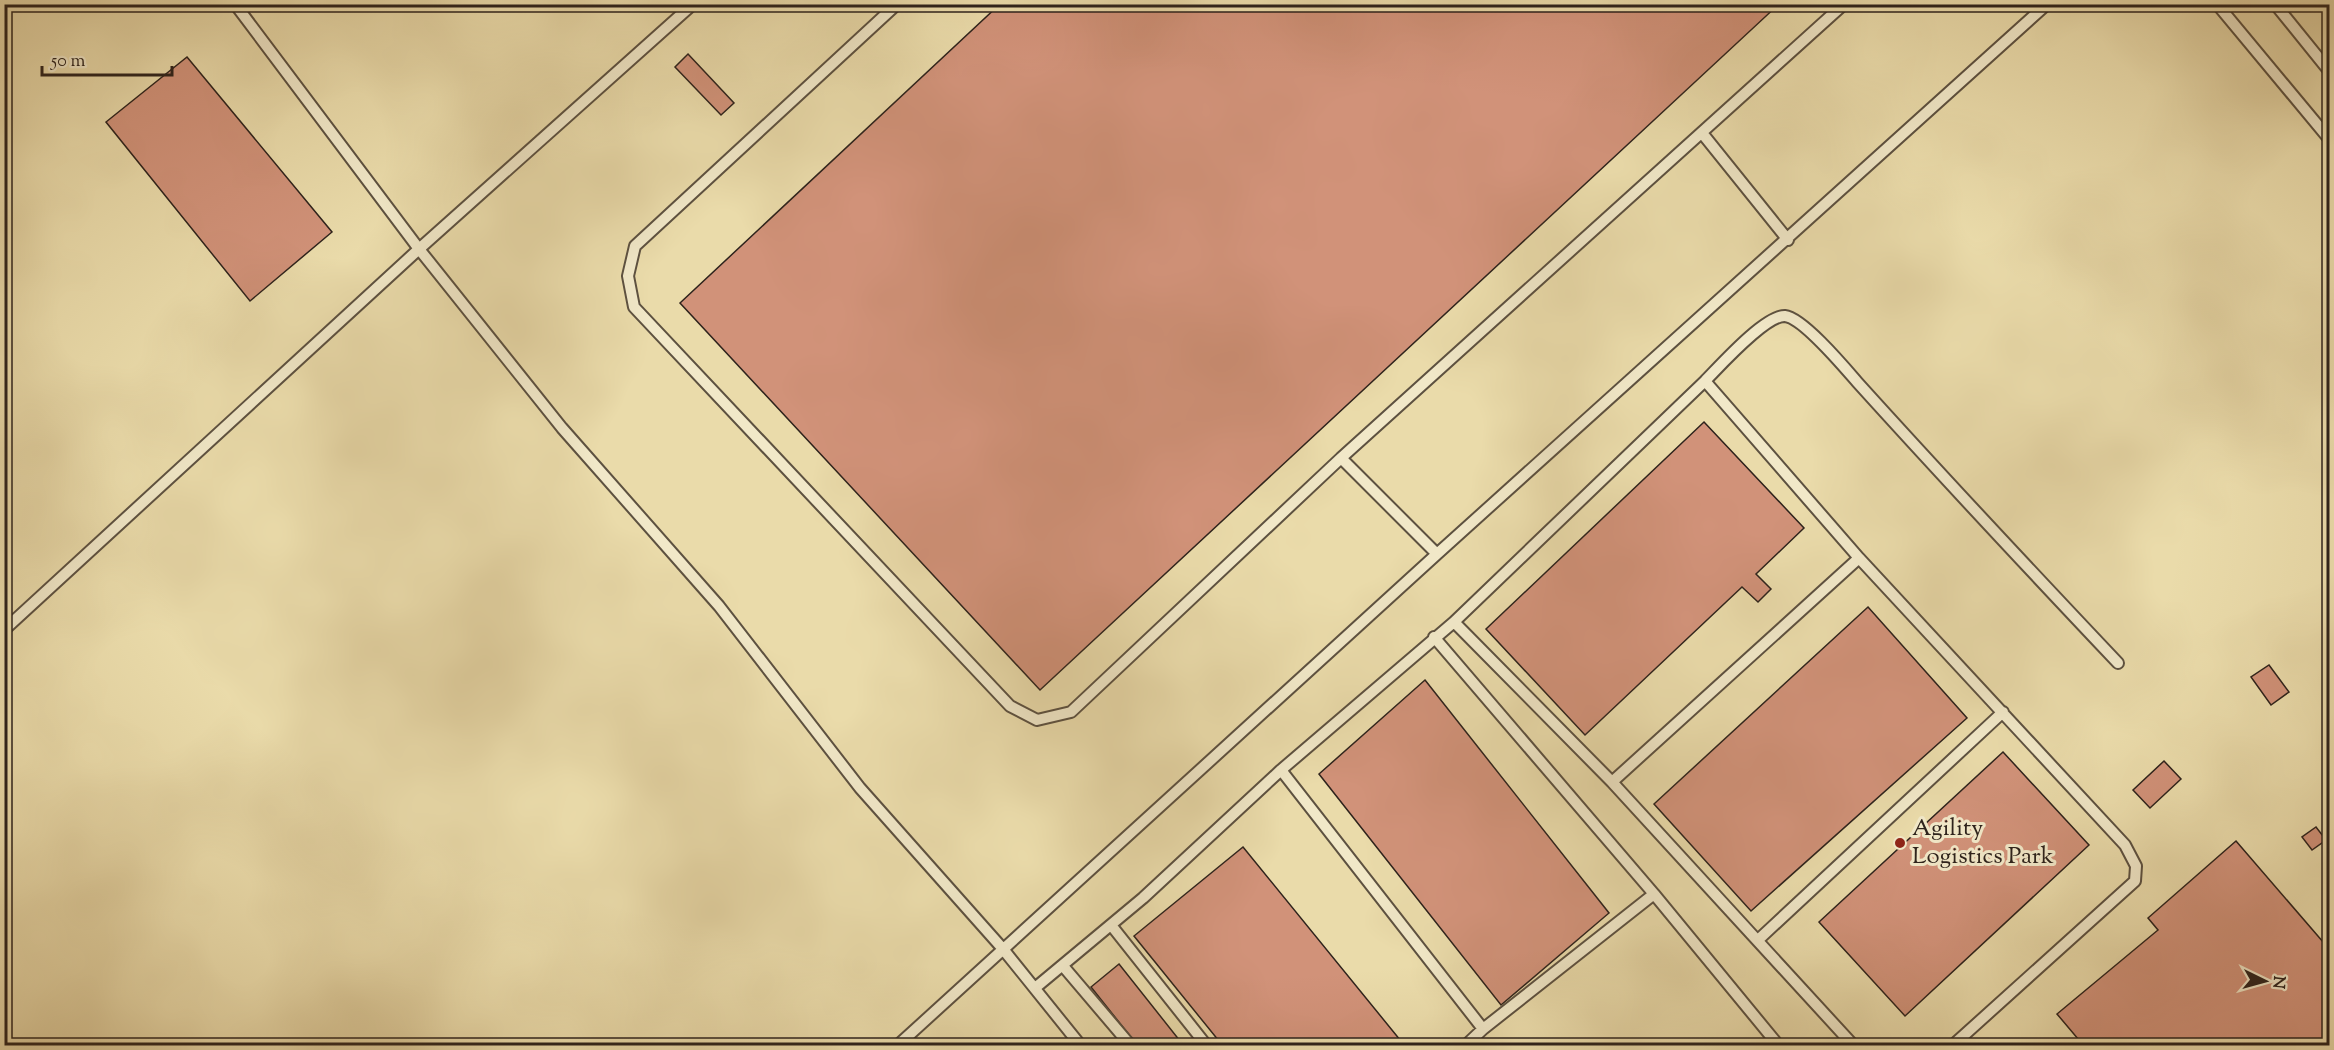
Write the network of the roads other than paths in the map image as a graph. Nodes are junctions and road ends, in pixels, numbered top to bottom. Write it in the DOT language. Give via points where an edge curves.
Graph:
graph roads {
  1 [pos="236,4"];
  2 [pos="693,4"];
  3 [pos="897,4"];
  4 [pos="1844,4"];
  5 [pos="2047,4"];
  6 [pos="2217,4"];
  7 [pos="2275,4"];
  8 [pos="2330,72"];
  9 [pos="1702,133"];
  10 [pos="2330,140"];
  11 [pos="1788,240"];
  12 [pos="419,249"];
  13 [pos="1705,381"];
  14 [pos="1341,458"];
  15 [pos="1437,554"];
  16 [pos="1859,558"];
  17 [pos="1454,622"];
  18 [pos="4,630"];
  19 [pos="1434,637"];
  20 [pos="2118,663"];
  21 [pos="2003,712"];
  22 [pos="1281,770"];
  23 [pos="1612,782"];
  24 [pos="1654,894"];
  25 [pos="1111,925"];
  26 [pos="1758,940"];
  27 [pos="1003,949"];
  28 [pos="1063,966"];
  29 [pos="1035,988"];
  30 [pos="1483,1029"];
  31 [pos="897,1046"];
  32 [pos="1081,1046"];
  33 [pos="1131,1046"];
  34 [pos="1207,1046"];
  35 [pos="1465,1046"];
  36 [pos="1779,1046"];
  37 [pos="1854,1046"];
  38 [pos="1952,1046"];
  1 -- 12 [label="lane"];
  2 -- 12 [label="lane"];
  3 -- 14 [label="lane" via="635,246 628,276 634,307 1010,706 1037,720 1071,712"];
  4 -- 9 [label="lane"];
  5 -- 11 [label="lane"];
  6 -- 10 [label="lane"];
  7 -- 8 [label="lane"];
  9 -- 11 [label="lane"];
  9 -- 14 [label="lane"];
  11 -- 15 [label="lane"];
  12 -- 18 [label="lane"];
  12 -- 27 [label="lane" via="562,428 719,606 860,788"];
  13 -- 16 [label="lane"];
  13 -- 17 [label="lane"];
  13 -- 20 [label="lane" via="1773,319 1784,316 1796,320 1827,348"];
  14 -- 15 [label="lane"];
  15 -- 27 [label="lane"];
  16 -- 21 [label="lane"];
  16 -- 23 [label="lane"];
  17 -- 19 [label="lane"];
  17 -- 23 [label="lane"];
  19 -- 22 [label="lane"];
  19 -- 24 [label="lane"];
  21 -- 26 [label="lane"];
  21 -- 38 [label="lane" via="2125,845 2136,866 2135,881"];
  22 -- 25 [label="lane"];
  22 -- 30 [label="lane"];
  23 -- 26 [label="lane"];
  24 -- 30 [label="lane"];
  24 -- 36 [label="lane"];
  25 -- 28 [label="lane"];
  25 -- 34 [label="lane"];
  26 -- 37 [label="lane"];
  27 -- 29 [label="lane"];
  27 -- 31 [label="lane"];
  28 -- 29 [label="lane"];
  28 -- 33 [label="lane"];
  29 -- 32 [label="lane"];
  30 -- 35 [label="lane"];
}
